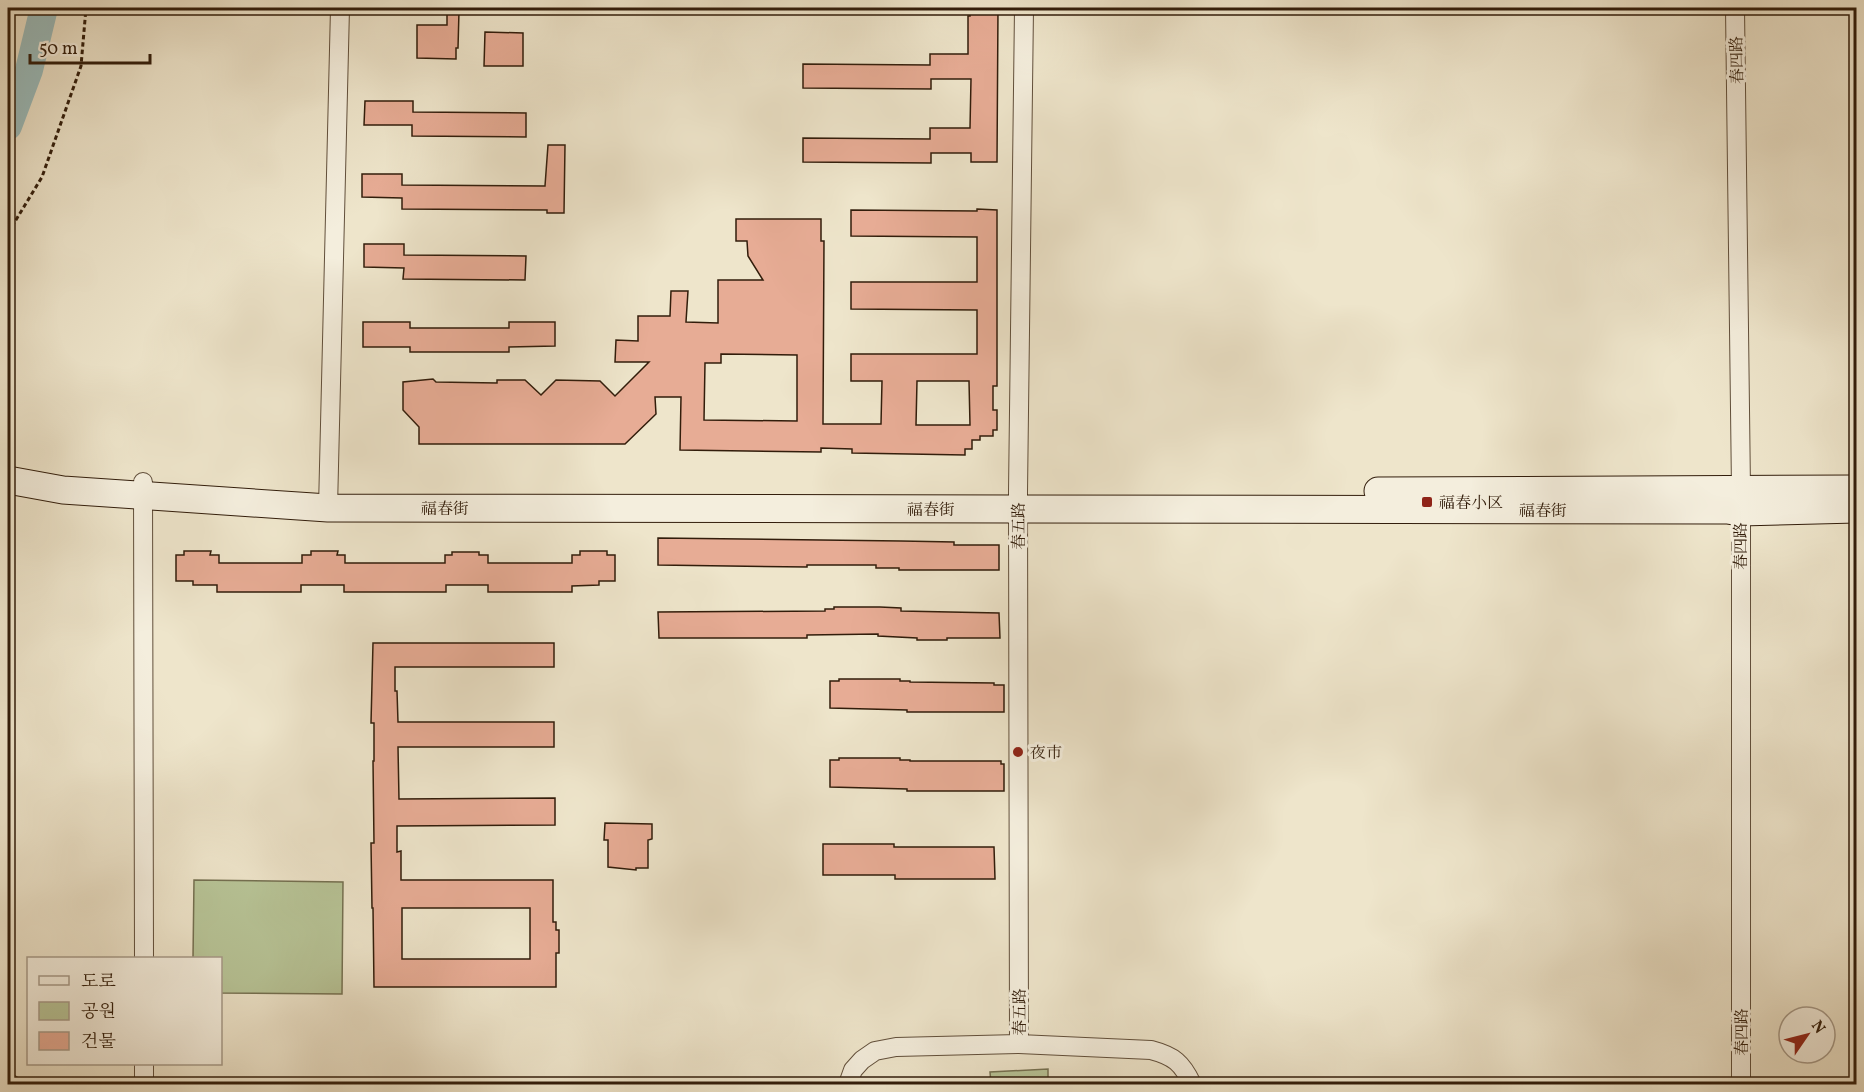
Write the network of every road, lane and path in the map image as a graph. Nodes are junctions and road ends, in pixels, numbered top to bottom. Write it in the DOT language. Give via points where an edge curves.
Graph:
graph roads {
  1 [pos="86,8"];
  2 [pos="340,8"];
  3 [pos="1024,8"];
  4 [pos="1735,8"];
  5 [pos="8,233"];
  6 [pos="8,466"];
  7 [pos="8,480"];
  8 [pos="143,489"];
  9 [pos="1857,489"];
  10 [pos="1018,500"];
  11 [pos="1740,500"];
  12 [pos="329,501"];
  13 [pos="1857,509"];
  14 [pos="144,957"];
  15 [pos="1019,1044"];
  16 [pos="144,1065"];
  17 [pos="144,1084"];
  18 [pos="848,1084"];
  19 [pos="1192,1084"];
  20 [pos="1741,1084"];
  1 -- 5 [label="path" via="81,66 42,177"];
  2 -- 12 [label="street"];
  3 -- 10 [label="street, 春五路"];
  4 -- 11 [label="street, 春四路"];
  6 -- 8 [label="main road, 福春街"];
  7 -- 8 [label="main road, 福春街" via="63,490"];
  8 -- 12 [label="main road, 福春街"];
  8 -- 14 [label="street"];
  9 -- 11 [label="main road, 福春街"];
  10 -- 11 [label="main road, 福春街"];
  10 -- 12 [label="main road, 福春街"];
  10 -- 15 [label="street, 春五路"];
  11 -- 13 [label="main road, 福春街"];
  11 -- 20 [label="street, 春四路"];
  15 -- 18 [label="street" via="875,1050 853,1070"];
  15 -- 19 [label="street" via="1169,1054 1185,1069"];
  16 -- 17 [label="street"];
}
